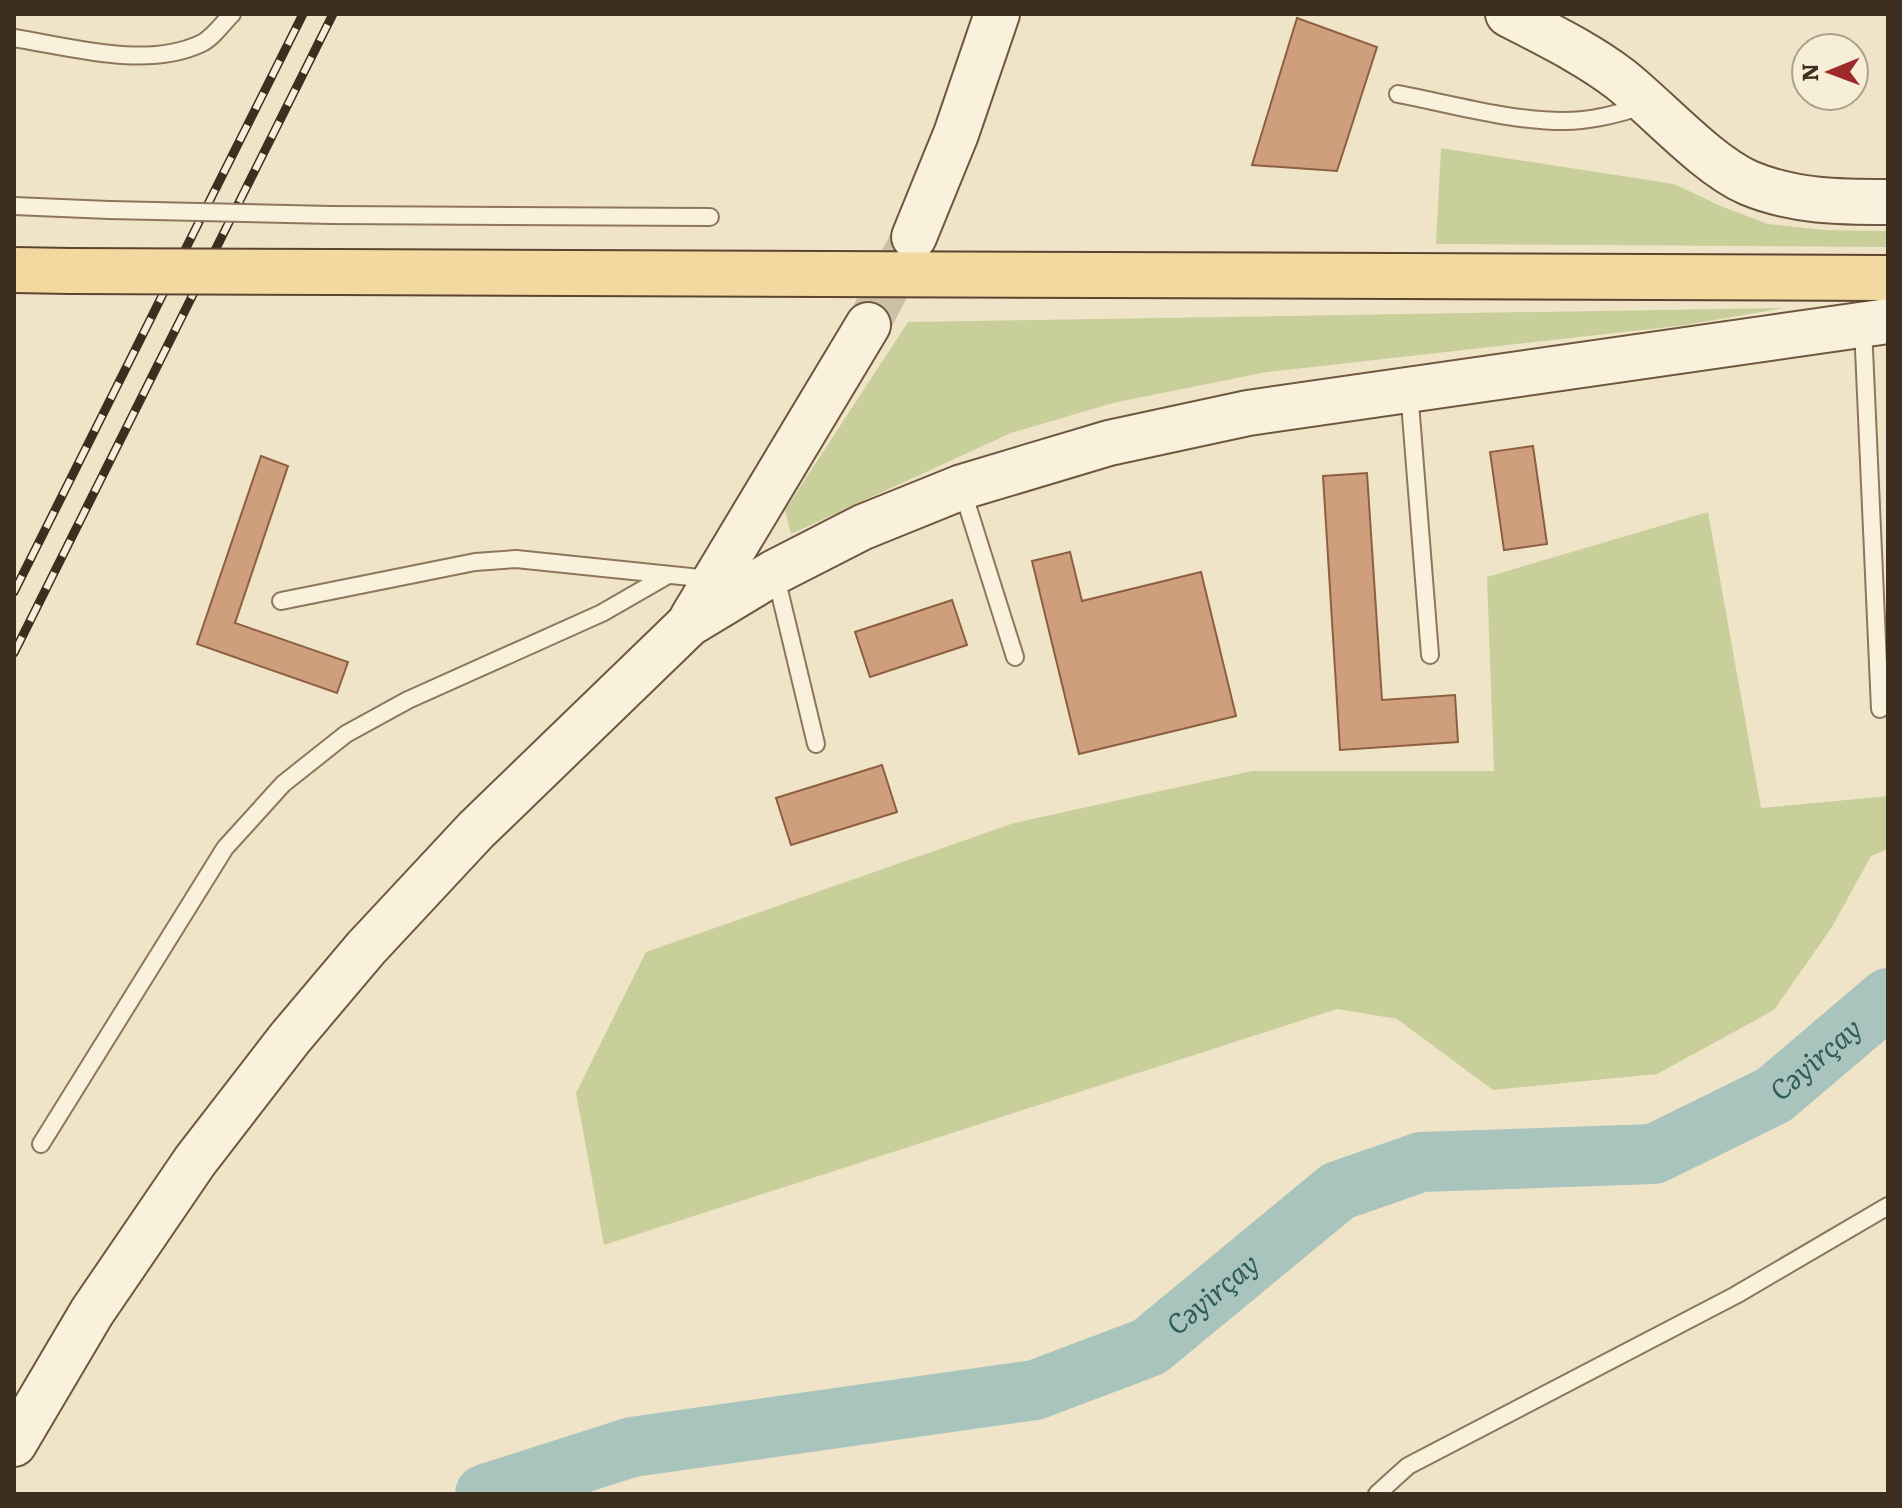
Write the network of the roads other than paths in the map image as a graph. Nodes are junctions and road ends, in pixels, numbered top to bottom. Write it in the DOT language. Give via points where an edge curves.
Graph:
graph roads {
  1 [pos="232,14"];
  2 [pos="997,14"];
  3 [pos="1508,14"];
  4 [pos="14,38"];
  5 [pos="1398,94"];
  6 [pos="1648,104"];
  7 [pos="1888,202"];
  8 [pos="14,206"];
  9 [pos="710,217"];
  10 [pos="914,237"];
  11 [pos="14,270"];
  12 [pos="1888,278"];
  13 [pos="1876,323"];
  14 [pos="868,325"];
  15 [pos="1408,388"];
  16 [pos="962,487"];
  17 [pos="775,572"];
  18 [pos="668,575"];
  19 [pos="715,580"];
  20 [pos="281,601"];
  21 [pos="689,624"];
  22 [pos="1430,655"];
  23 [pos="1015,657"];
  24 [pos="1880,709"];
  25 [pos="816,744"];
  26 [pos="41,1144"];
  27 [pos="1888,1206"];
  28 [pos="14,1444"];
  29 [pos="1377,1494"];
  1 -- 4 [label="lane" via="203,43 156,57"];
  2 -- 10 [label="main road"];
  3 -- 6 [label="main road" via="1584,56"];
  5 -- 6 [label="lane" via="1564,121 1612,116"];
  6 -- 7 [label="main road" via="1747,182 1822,202"];
  8 -- 9 [label="lane, bridge"];
  11 -- 12 [label="main road, bridge"];
  13 -- 15 [label="main road"];
  13 -- 24 [label="lane"];
  14 -- 19 [label="main road"];
  15 -- 16 [label="main road" via="1248,413 1109,443"];
  15 -- 22 [label="lane"];
  16 -- 17 [label="main road" via="863,527"];
  16 -- 23 [label="lane"];
  17 -- 21 [label="main road"];
  17 -- 25 [label="lane"];
  18 -- 19 [label="lane"];
  18 -- 20 [label="lane" via="546,561 475,562"];
  18 -- 26 [label="lane" via="602,613 408,700 346,734 283,784 225,848"];
  19 -- 21 [label="main road"];
  21 -- 28 [label="main road" via="476,830 290,1038 195,1161 101,1299"];
  27 -- 29 [label="lane" via="1736,1295 1408,1466"];
}
